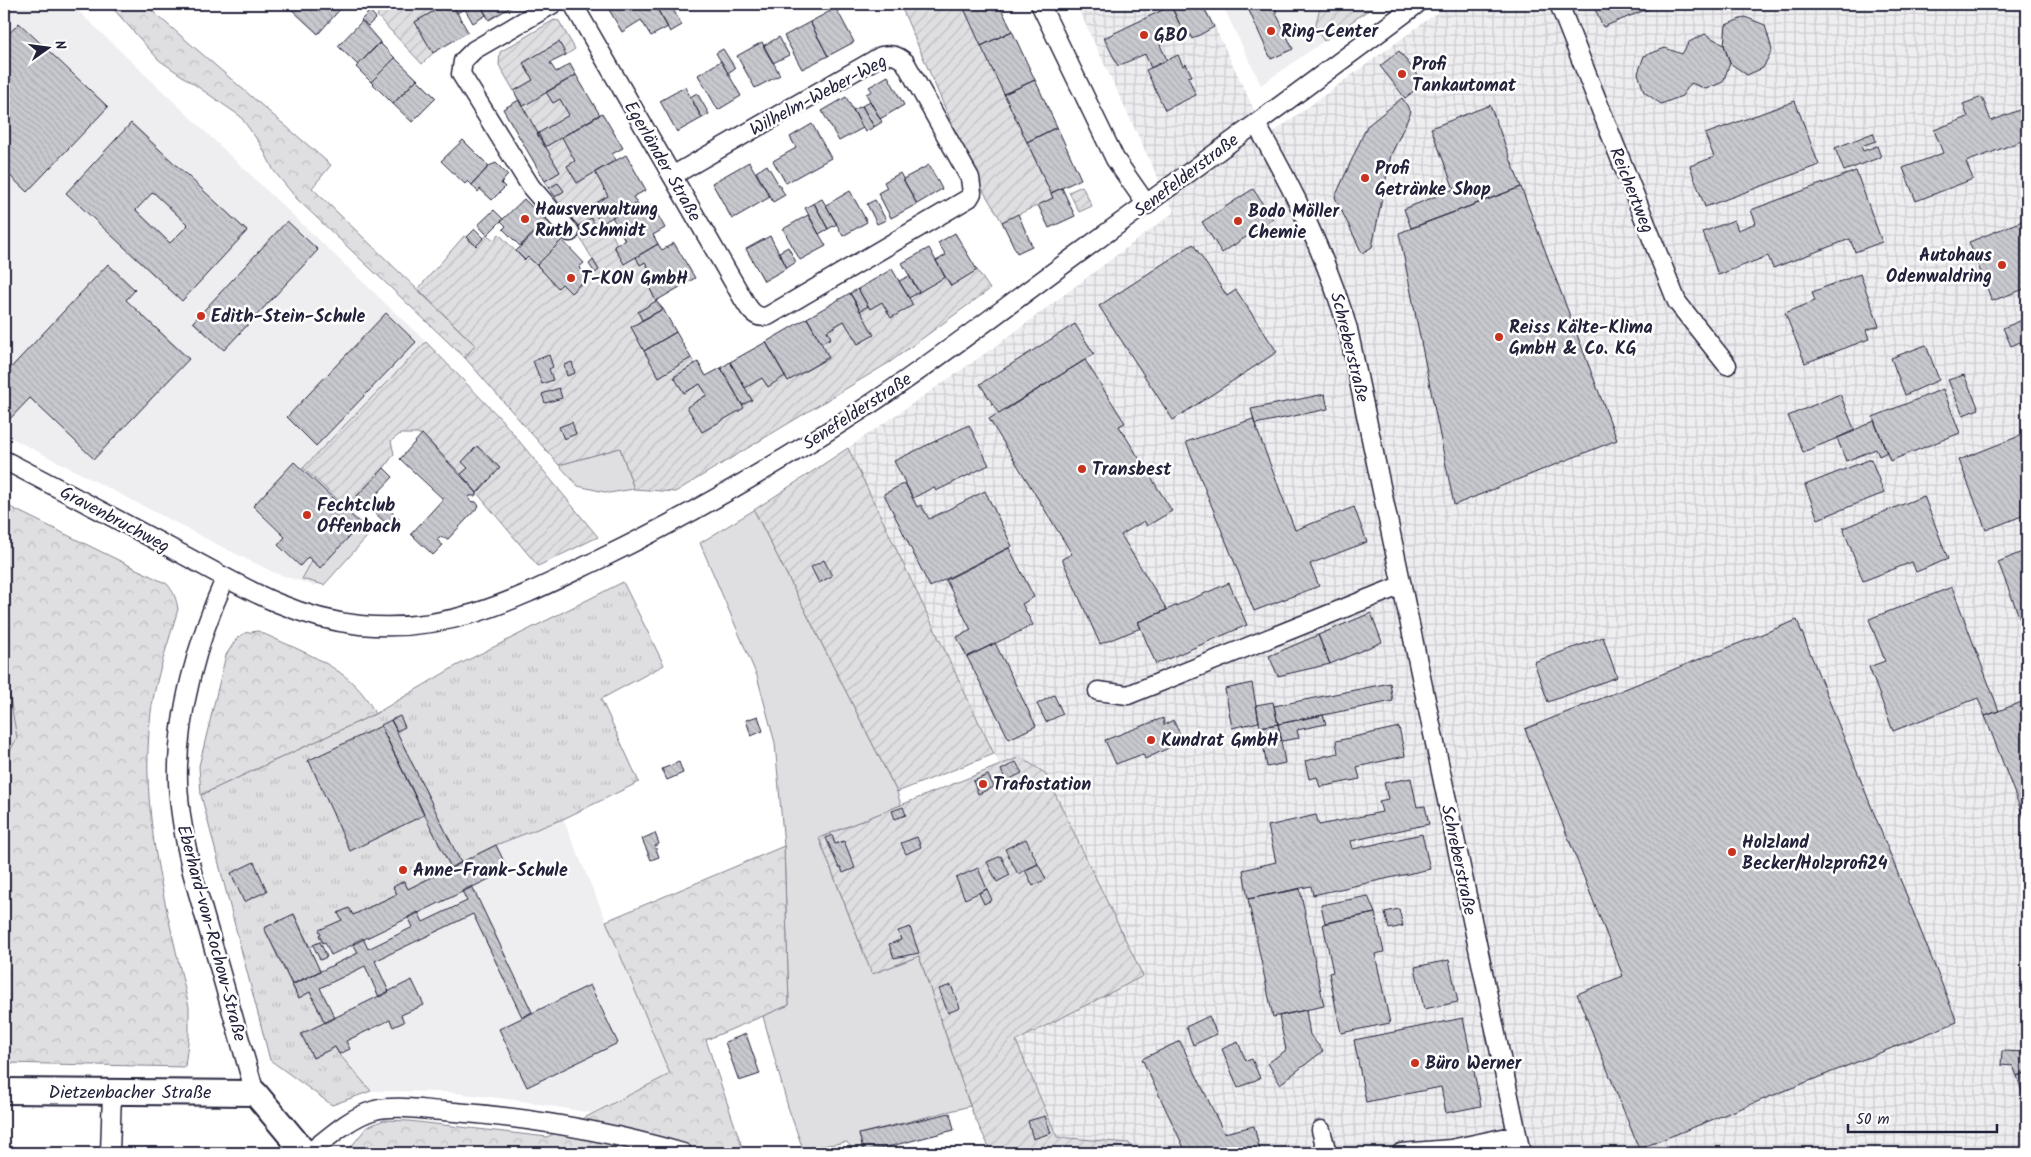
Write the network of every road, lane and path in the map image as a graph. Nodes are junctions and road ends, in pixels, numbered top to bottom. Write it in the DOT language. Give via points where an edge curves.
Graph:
graph roads {
  1 [pos="553,4"];
  2 [pos="572,4"];
  3 [pos="1040,4"];
  4 [pos="1418,4"];
  5 [pos="1559,4"];
  6 [pos="1256,124"];
  7 [pos="672,176"];
  8 [pos="1147,205"];
  9 [pos="570,232"];
  10 [pos="758,316"];
  11 [pos="1727,365"];
  12 [pos="4,460"];
  13 [pos="225,579"];
  14 [pos="1402,585"];
  15 [pos="1098,691"];
  16 [pos="4,1090"];
  17 [pos="112,1093"];
  18 [pos="255,1093"];
  19 [pos="1321,1130"];
  20 [pos="1517,1135"];
  21 [pos="110,1153"];
  22 [pos="307,1153"];
  23 [pos="683,1153"];
  24 [pos="1327,1153"];
  25 [pos="1401,1153"];
  26 [pos="1521,1153"];
  1 -- 9 [label="street" via="474,50 463,61 461,74 531,187"];
  2 -- 7 [label="street, Egerländer Straße"];
  3 -- 8 [label="street" via="1115,159"];
  4 -- 6 [label="street, Senefelderstraße"];
  5 -- 11 [label="street, Reichertweg" via="1677,302"];
  6 -- 8 [label="street, Senefelderstraße"];
  6 -- 14 [label="street, Schreberstraße" via="1315,236 1335,286 1358,372"];
  7 -- 10 [label="street, Egerländer Straße" via="742,297 752,313"];
  7 -- 10 [label="street, Wilhelm-Weber-Weg" via="881,56 891,54 905,62 970,178 972,193 969,198 768,316"];
  8 -- 13 [label="street, Senefelderstraße" via="915,373 824,434 694,511 504,604 470,616 420,624 394,627 363,625 326,621 301,614"];
  12 -- 13 [label="street, Gravenbruchweg"];
  13 -- 18 [label="street, Eberhard-von-Rochow-Straße" via="208,620 187,701 178,790 192,872"];
  14 -- 15 [label="street" via="1128,695"];
  14 -- 20 [label="street, Schreberstraße"];
  16 -- 17 [label="main road, Dietzenbacher Straße"];
  17 -- 18 [label="main road, Dietzenbacher Straße"];
  17 -- 21 [label="street"];
  18 -- 22 [label="main road, Eberhard-von-Rochow-Straße"];
  19 -- 24 [label="street"];
  20 -- 25 [label="street" via="1451,1148"];
  20 -- 26 [label="street, Schreberstraße"];
  22 -- 23 [label="street, Eberhard-von-Rochow-Straße" via="348,1123 367,1113 388,1108 575,1126"];
}
